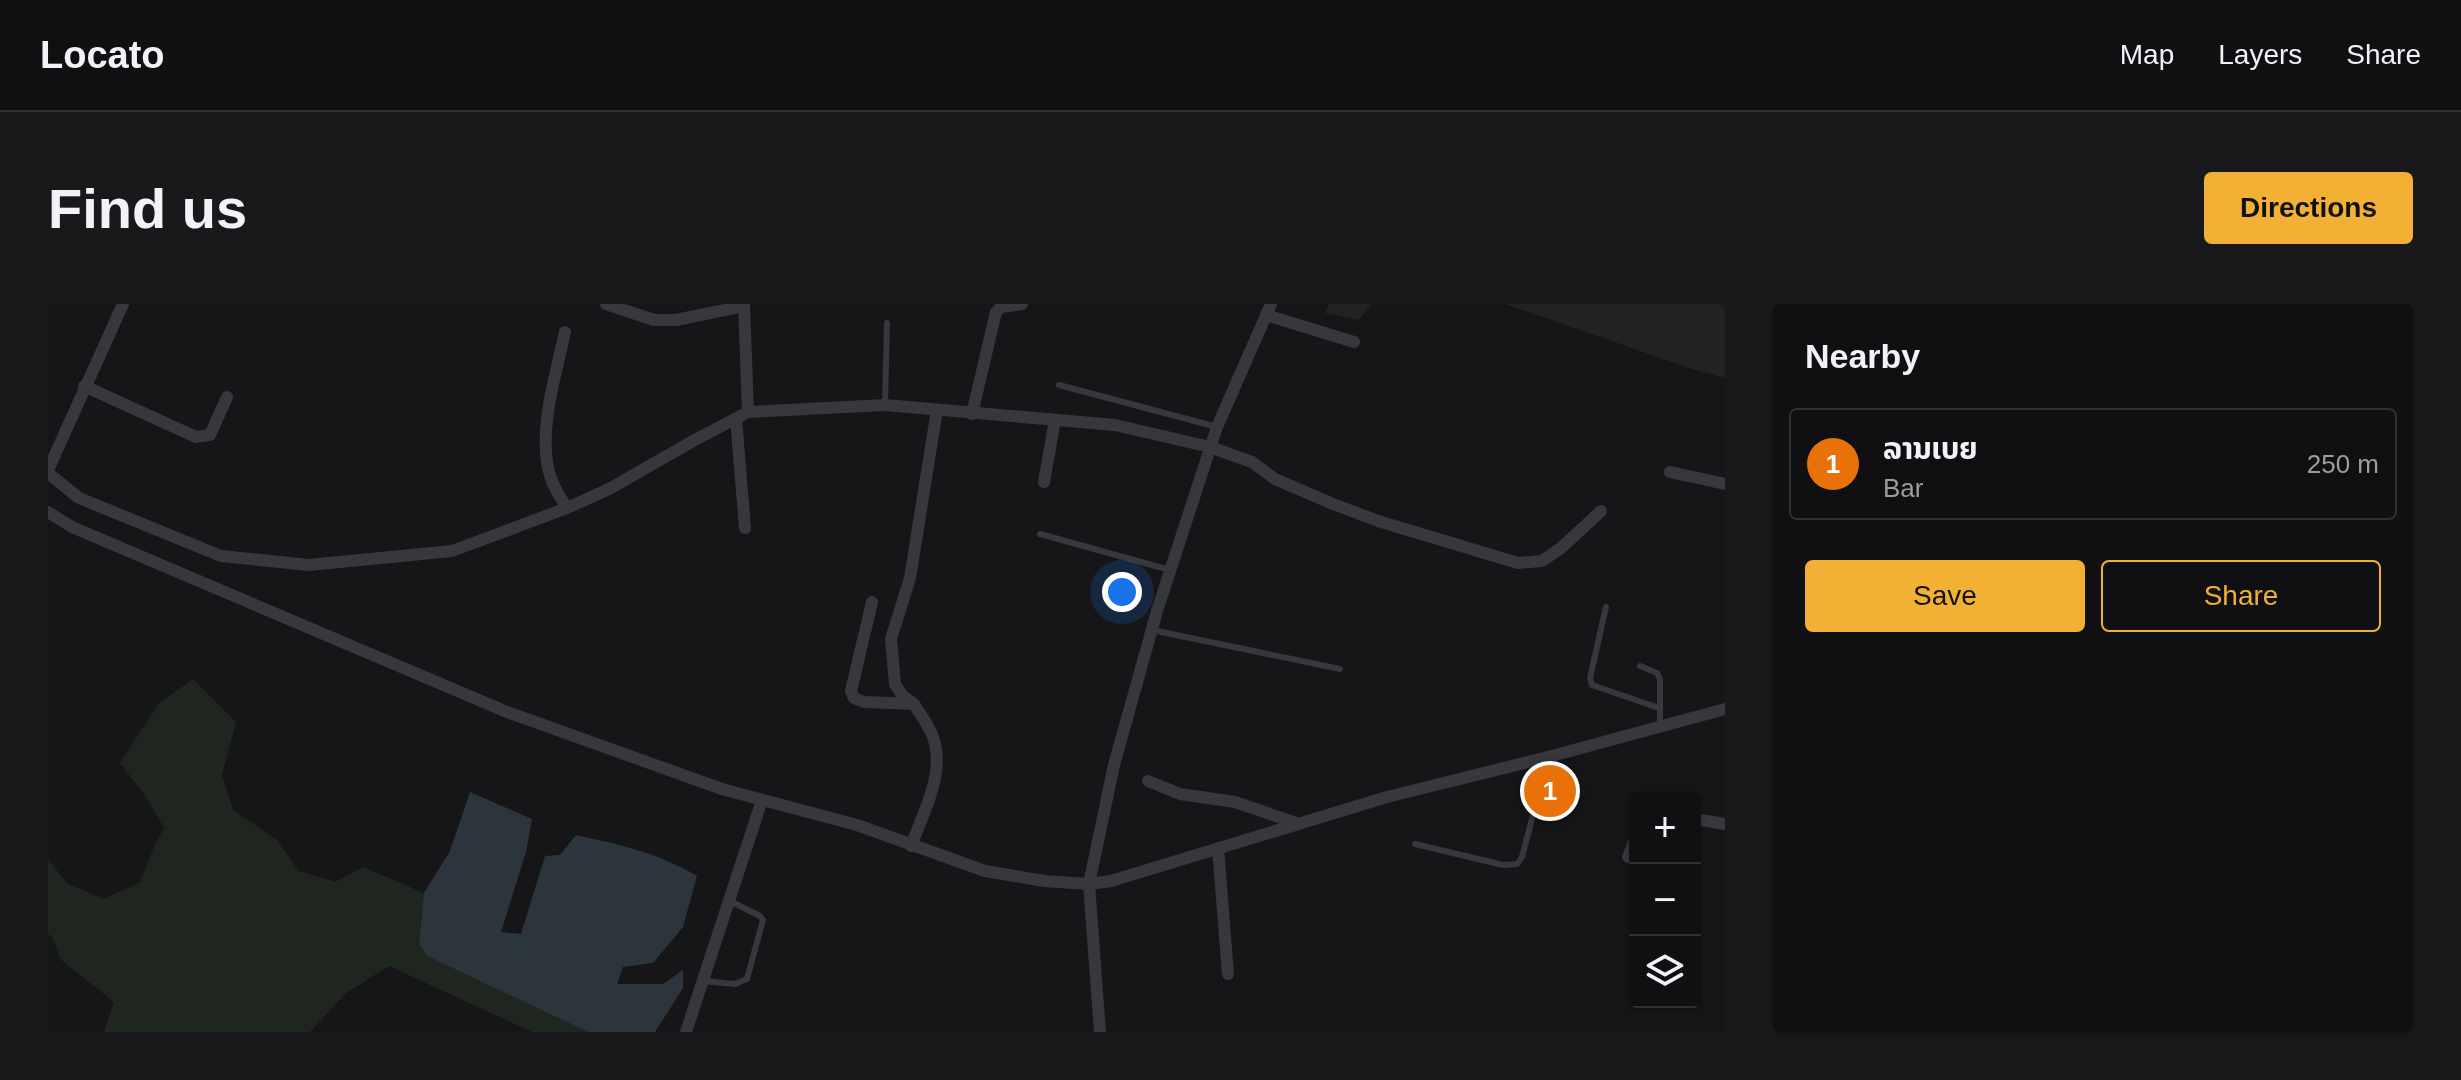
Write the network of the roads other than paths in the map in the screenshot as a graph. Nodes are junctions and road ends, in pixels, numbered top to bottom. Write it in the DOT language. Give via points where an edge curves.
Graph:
graph roads {
  1 [pos="123,304"];
  2 [pos="606,304"];
  3 [pos="1022,304"];
  4 [pos="744,305"];
  5 [pos="1269,309"];
  6 [pos="887,323"];
  7 [pos="565,332"];
  8 [pos="1354,342"];
  9 [pos="1059,385"];
  10 [pos="84,386"];
  11 [pos="227,397"];
  12 [pos="885,405"];
  13 [pos="937,410"];
  14 [pos="748,412"];
  15 [pos="972,414"];
  16 [pos="736,419"];
  17 [pos="1055,420"];
  18 [pos="1217,427"];
  19 [pos="1210,447"];
  20 [pos="48,471"];
  21 [pos="1670,472"];
  22 [pos="1044,482"];
  23 [pos="1725,484"];
  24 [pos="567,508"];
  25 [pos="1601,511"];
  26 [pos="48,512"];
  27 [pos="745,528"];
  28 [pos="1040,534"];
  29 [pos="1170,570"];
  30 [pos="872,602"];
  31 [pos="1606,607"];
  32 [pos="1152,630"];
  33 [pos="1640,666"];
  34 [pos="1340,669"];
  35 [pos="914,704"];
  36 [pos="1659,708"];
  37 [pos="1725,709"];
  38 [pos="1661,726"];
  39 [pos="1548,757"];
  40 [pos="1148,781"];
  41 [pos="762,800"];
  42 [pos="1701,820"];
  43 [pos="1299,824"];
  44 [pos="1725,824"];
  45 [pos="1415,844"];
  46 [pos="911,846"];
  47 [pos="1218,848"];
  48 [pos="1089,884"];
  49 [pos="728,900"];
  50 [pos="1228,974"];
  51 [pos="702,981"];
  52 [pos="686,1032"];
  53 [pos="1100,1032"];
  1 -- 10 [label="street"];
  2 -- 4 [label="street" via="654,320"];
  3 -- 15 [label="street" via="996,312"];
  4 -- 14 [label="street"];
  5 -- 8 [label="street"];
  5 -- 18 [label="street"];
  6 -- 12 [label="lane"];
  7 -- 24 [label="street" via="546,438 548,471"];
  9 -- 18 [label="lane"];
  10 -- 11 [label="street" via="196,437 210,435"];
  10 -- 20 [label="street"];
  12 -- 13 [label="street"];
  12 -- 14 [label="street"];
  13 -- 15 [label="street"];
  13 -- 35 [label="street" via="910,578 891,639 895,684"];
  14 -- 16 [label="street"];
  15 -- 17 [label="street"];
  16 -- 24 [label="street"];
  16 -- 27 [label="street"];
  17 -- 19 [label="street" via="1115,425"];
  17 -- 22 [label="street"];
  18 -- 19 [label="street"];
  19 -- 25 [label="street" via="1378,521 1518,563 1542,561"];
  19 -- 29 [label="street"];
  20 -- 24 [label="street" via="79,498 221,556 309,565 452,551"];
  21 -- 23 [label="street"];
  26 -- 41 [label="street" via="72,527 507,712"];
  28 -- 29 [label="lane"];
  29 -- 32 [label="street"];
  30 -- 35 [label="street" via="851,691 864,702"];
  31 -- 36 [label="lane" via="1592,685"];
  32 -- 34 [label="lane"];
  32 -- 48 [label="street" via="1114,765"];
  33 -- 36 [label="lane" via="1660,679"];
  35 -- 46 [label="street" via="933,736 938,760"];
  36 -- 38 [label="lane"];
  37 -- 38 [label="street"];
  38 -- 39 [label="street"];
  39 -- 43 [label="street"];
  39 -- 45 [label="lane" via="1517,864"];
  40 -- 43 [label="street"];
  41 -- 46 [label="street" via="857,825"];
  41 -- 49 [label="street"];
  42 -- 44 [label="street"];
  43 -- 47 [label="street"];
  46 -- 48 [label="street" via="985,871"];
  47 -- 48 [label="street"];
  47 -- 50 [label="street"];
  48 -- 53 [label="street"];
  49 -- 51 [label="street"];
  49 -- 51 [label="lane" via="763,920 747,979 735,984"];
  51 -- 52 [label="street"];
}
